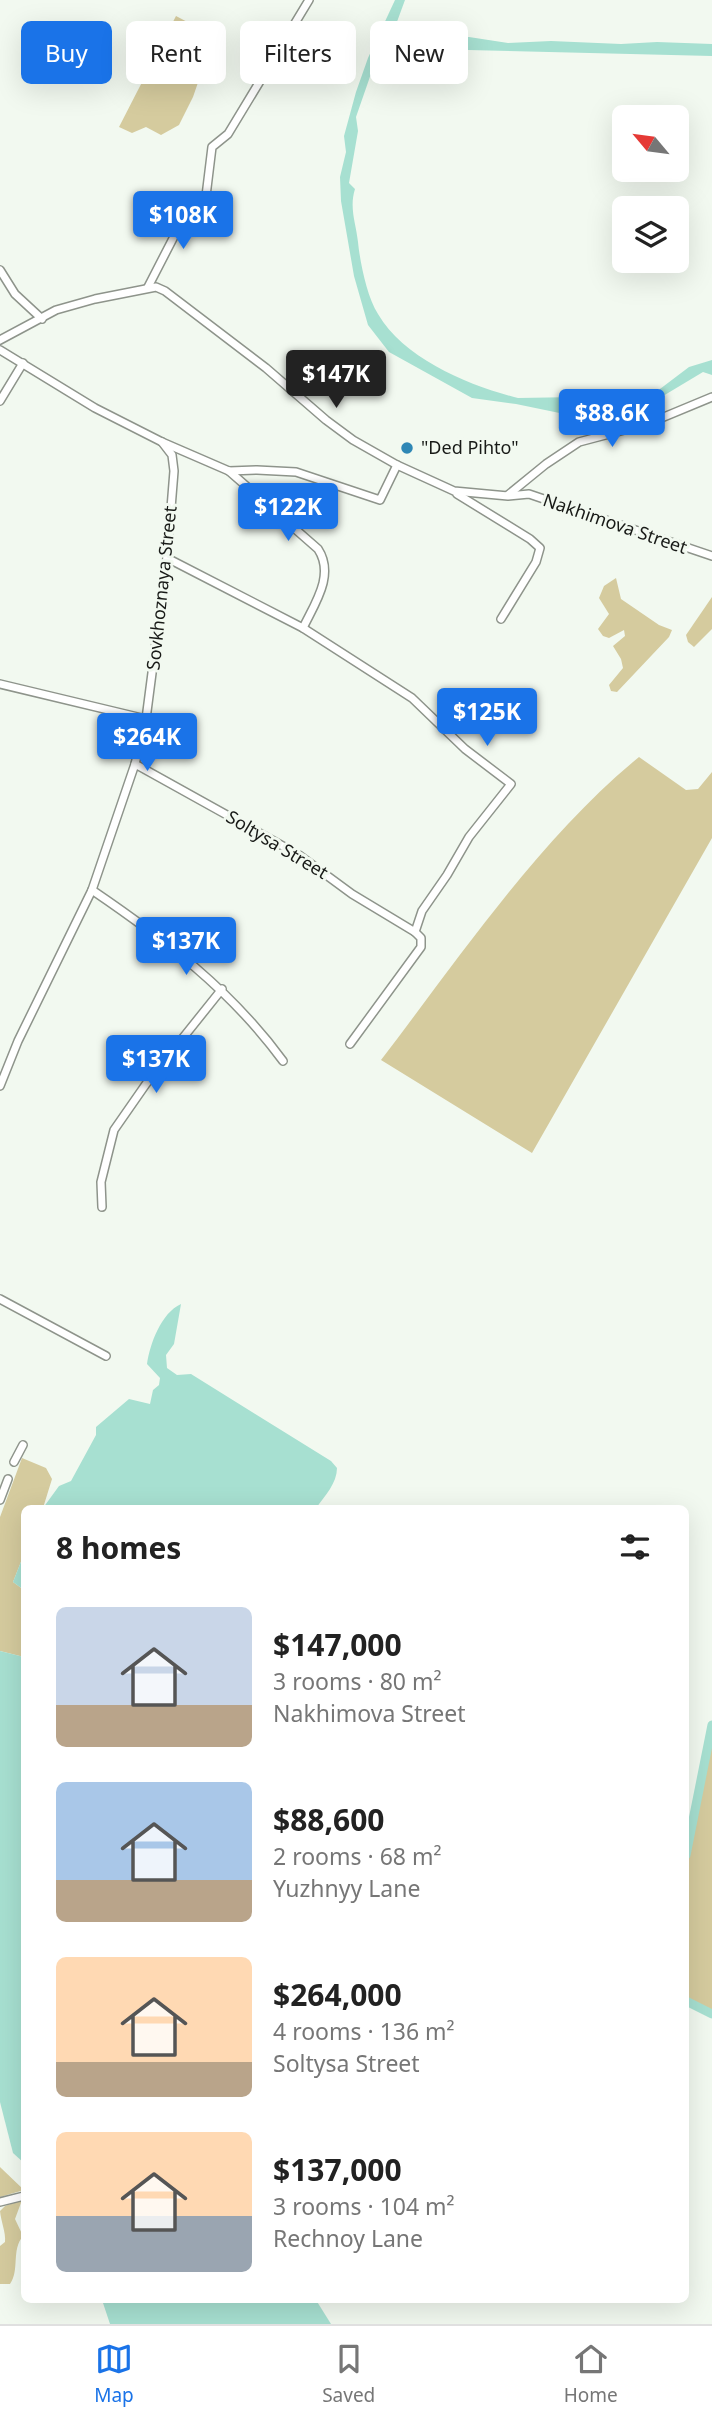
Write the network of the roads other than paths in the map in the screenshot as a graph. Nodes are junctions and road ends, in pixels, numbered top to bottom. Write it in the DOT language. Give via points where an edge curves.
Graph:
graph roads {
  1 [pos="310,0"];
  2 [pos="0,270"];
  3 [pos="148,287"];
  4 [pos="42,319"];
  5 [pos="0,340"];
  6 [pos="0,350"];
  7 [pos="23,363"];
  8 [pos="712,397"];
  9 [pos="0,401"];
  10 [pos="162,442"];
  11 [pos="397,466"];
  12 [pos="229,471"];
  13 [pos="454,491"];
  14 [pos="508,496"];
  15 [pos="712,556"];
  16 [pos="167,558"];
  17 [pos="501,619"];
  18 [pos="303,628"];
  19 [pos="0,684"];
  20 [pos="146,719"];
  21 [pos="135,764"];
  22 [pos="92,890"];
  23 [pos="415,932"];
  24 [pos="222,989"];
  25 [pos="350,1044"];
  26 [pos="283,1061"];
  27 [pos="0,1086"];
  28 [pos="102,1208"];
  29 [pos="0,1299"];
  30 [pos="106,1356"];
  31 [pos="23,1445"];
  32 [pos="14,1462"];
  33 [pos="8,1479"];
  34 [pos="0,1500"];
  35 [pos="21,2197"];
  36 [pos="0,2202"];
  1 -- 3 [label="street" via="228,134 212,146 206,196 183,219"];
  2 -- 4 [label="street" via="15,294"];
  3 -- 4 [label="street" via="56,310"];
  3 -- 11 [label="street, Nakhimova Street" via="165,291 353,440"];
  4 -- 5 [label="street"];
  6 -- 7 [label="street"];
  7 -- 9 [label="street"];
  7 -- 10 [label="street" via="95,408"];
  8 -- 14 [label="street" via="647,424 579,442"];
  10 -- 12 [label="street"];
  10 -- 16 [label="street, Sovkhoznaya Street" via="172,455 174,471"];
  11 -- 12 [label="street" via="380,500 296,472"];
  11 -- 13 [label="street, Nakhimova Street"];
  12 -- 18 [label="street" via="324,558 326,573"];
  13 -- 14 [label="street, Nakhimova Street"];
  13 -- 17 [label="street" via="541,548"];
  14 -- 15 [label="street, Nakhimova Street" via="529,494"];
  16 -- 18 [label="street"];
  16 -- 20 [label="street, Sovkhoznaya Street"];
  18 -- 23 [label="street" via="412,698 510,784 469,837 422,911"];
  19 -- 20 [label="street"];
  20 -- 21 [label="street, Sovkhoznaya Street"];
  21 -- 22 [label="street, Sovkhoznaya Street"];
  21 -- 23 [label="street, Soltysa Street" via="299,855"];
  22 -- 24 [label="street" via="156,934"];
  22 -- 27 [label="street, Sovkhoznaya Street"];
  23 -- 25 [label="street" via="421,947"];
  24 -- 26 [label="street"];
  24 -- 28 [label="street" via="114,1130 101,1182"];
  29 -- 30 [label="street"];
  31 -- 32 [label="street"];
  33 -- 34 [label="street"];
  35 -- 36 [label="street"];
}
